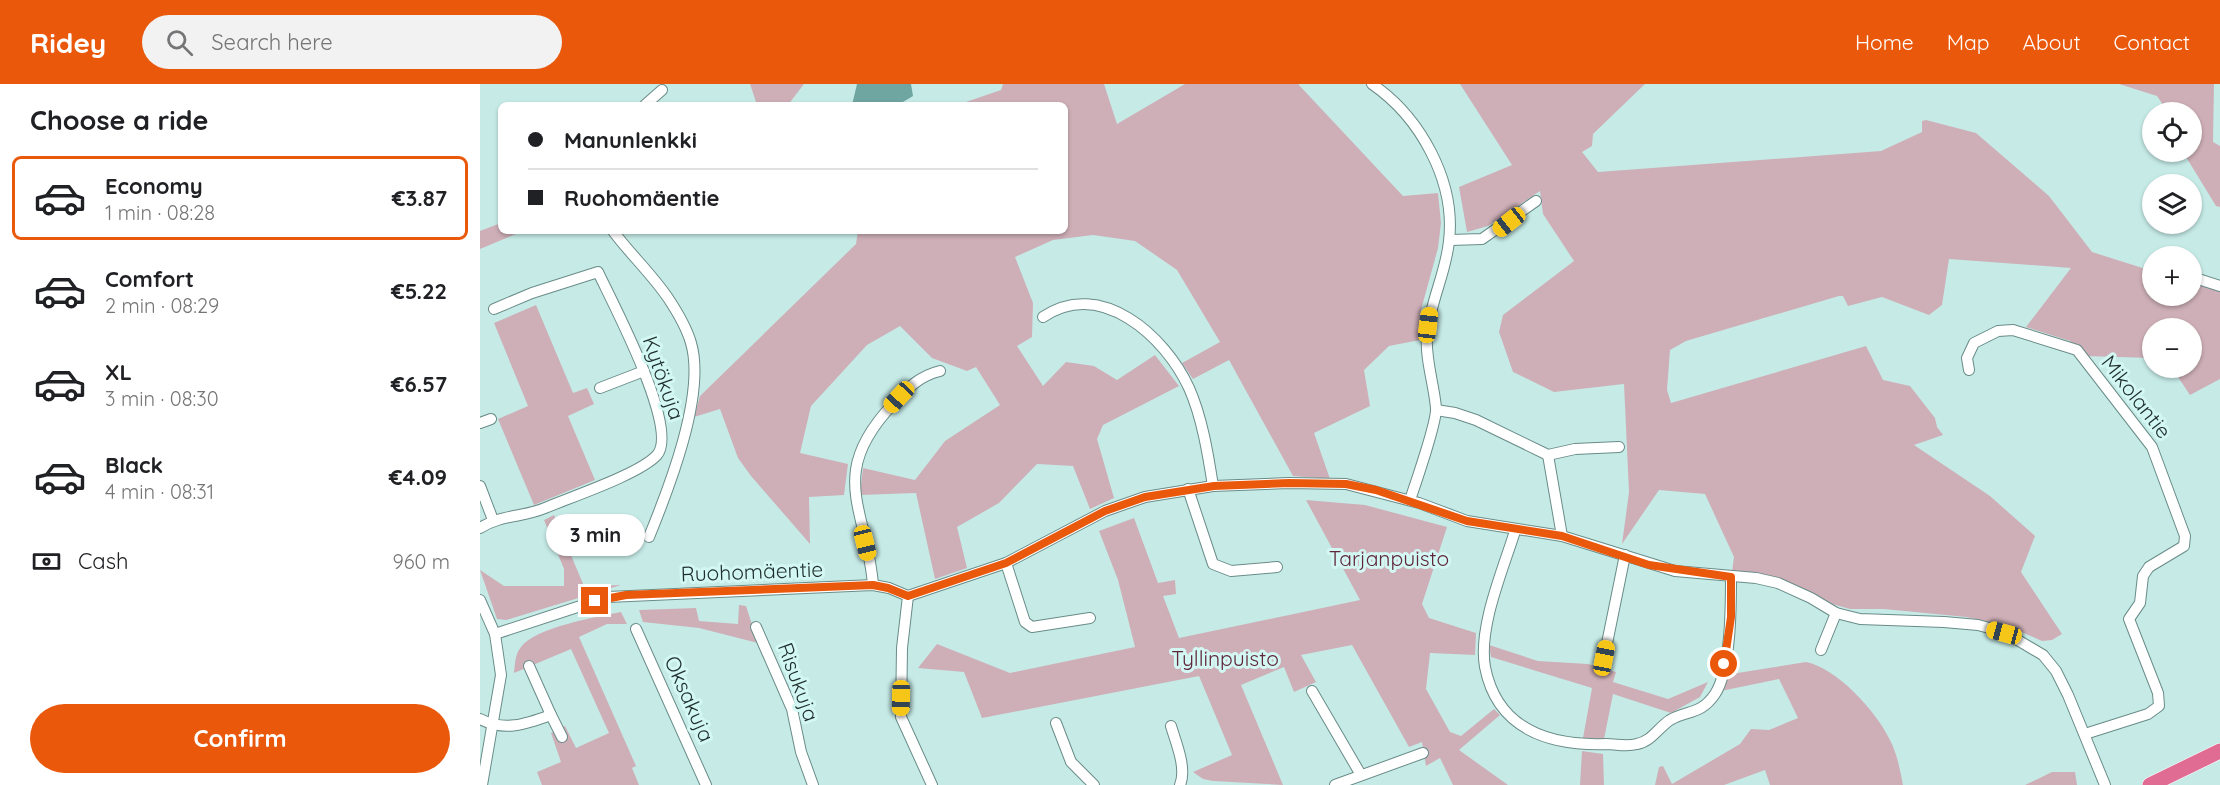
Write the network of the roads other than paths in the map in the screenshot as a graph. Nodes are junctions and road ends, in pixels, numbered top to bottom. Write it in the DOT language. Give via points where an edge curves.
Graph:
graph roads {
  1 [pos="1372,84"];
  2 [pos="662,90"];
  3 [pos="648,102"];
  4 [pos="1536,201"];
  5 [pos="615,234"];
  6 [pos="1449,240"];
  7 [pos="2202,280"];
  8 [pos="2220,286"];
  9 [pos="494,309"];
  10 [pos="1043,317"];
  11 [pos="644,370"];
  12 [pos="1969,370"];
  13 [pos="940,371"];
  14 [pos="600,388"];
  15 [pos="1436,410"];
  16 [pos="491,419"];
  17 [pos="480,423"];
  18 [pos="1619,447"];
  19 [pos="1548,455"];
  20 [pos="652,459"];
  21 [pos="674,465"];
  22 [pos="480,486"];
  23 [pos="1214,486"];
  24 [pos="1188,489"];
  25 [pos="1410,500"];
  26 [pos="493,520"];
  27 [pos="480,528"];
  28 [pos="1515,531"];
  29 [pos="1562,536"];
  30 [pos="649,537"];
  31 [pos="1625,555"];
  32 [pos="1006,563"];
  33 [pos="1277,567"];
  34 [pos="1731,577"];
  35 [pos="873,585"];
  36 [pos="908,596"];
  37 [pos="480,600"];
  38 [pos="1836,613"];
  39 [pos="1090,618"];
  40 [pos="756,627"];
  41 [pos="636,629"];
  42 [pos="495,634"];
  43 [pos="1821,650"];
  44 [pos="1604,658"];
  45 [pos="530,666"];
  46 [pos="1312,691"];
  47 [pos="551,715"];
  48 [pos="480,719"];
  49 [pos="1056,723"];
  50 [pos="1171,726"];
  51 [pos="494,727"];
  52 [pos="2085,734"];
  53 [pos="562,737"];
  54 [pos="2220,751"];
  55 [pos="1423,753"];
  56 [pos="1360,775"];
  57 [pos="482,785"];
  58 [pos="706,785"];
  59 [pos="813,785"];
  60 [pos="932,785"];
  61 [pos="1094,785"];
  62 [pos="1180,785"];
  63 [pos="1335,785"];
  64 [pos="2105,785"];
  65 [pos="2150,785"];
  1 -- 6 [label="street" via="1410,120 1427,144 1446,193"];
  2 -- 3 [label="street"];
  4 -- 6 [label="street" via="1482,239"];
  5 -- 21 [label="street" via="669,300 690,341 694,363 691,400"];
  6 -- 15 [label="street" via="1427,338"];
  7 -- 8 [label="street"];
  9 -- 11 [label="street, Kytökuja" via="598,272"];
  10 -- 23 [label="street" via="1070,304 1107,306 1142,327 1177,365 1190,389"];
  11 -- 14 [label="street"];
  11 -- 20 [label="street, Kytökuja" via="662,427 659,453"];
  12 -- 52 [label="street, Mikolantie" via="1967,358 1974,342 1998,331 2013,330 2077,350 2152,447 2186,536 2184,546 2149,567 2143,576 2140,603 2129,620 2158,693 2159,706 2148,714"];
  13 -- 35 [label="street" via="924,375 910,386 872,429 862,449 853,489"];
  15 -- 19 [label="street" via="1476,420"];
  15 -- 25 [label="street"];
  16 -- 17 [label="street"];
  18 -- 19 [label="street"];
  19 -- 29 [label="street"];
  20 -- 21 [label="street"];
  20 -- 26 [label="street" via="596,488 543,509"];
  21 -- 30 [label="street"];
  22 -- 26 [label="street"];
  23 -- 24 [label="street"];
  23 -- 25 [label="street" via="1346,484"];
  24 -- 32 [label="street" via="1145,497 1105,511"];
  24 -- 33 [label="street" via="1213,564 1232,571"];
  25 -- 28 [label="street" via="1467,521"];
  26 -- 27 [label="street"];
  28 -- 29 [label="street"];
  28 -- 34 [label="street" via="1485,632 1486,670 1493,695 1510,715 1533,734 1559,741 1585,745 1639,744 1670,720 1704,706 1716,693 1722,676 1731,617"];
  29 -- 31 [label="street"];
  31 -- 34 [label="street" via="1675,571"];
  31 -- 44 [label="street"];
  32 -- 36 [label="street"];
  32 -- 39 [label="street" via="1025,622 1032,627"];
  34 -- 38 [label="street" via="1778,583"];
  35 -- 36 [label="street, Ruohomäentie"];
  35 -- 42 [label="street, Ruohomäentie" via="608,597"];
  36 -- 60 [label="street" via="901,717"];
  37 -- 42 [label="street"];
  38 -- 43 [label="street"];
  38 -- 52 [label="street" via="1860,619 1978,626 2024,642 2043,655 2056,671"];
  40 -- 59 [label="street, Risukuja" via="792,709"];
  41 -- 58 [label="street, Oksakuja"];
  42 -- 51 [label="street" via="501,675"];
  45 -- 47 [label="street"];
  46 -- 56 [label="street"];
  47 -- 51 [label="street" via="522,725"];
  47 -- 53 [label="street"];
  48 -- 51 [label="street"];
  49 -- 61 [label="street" via="1071,762"];
  50 -- 62 [label="street" via="1182,766"];
  51 -- 57 [label="street"];
  52 -- 64 [label="street"];
  54 -- 65 [label="highway"];
  55 -- 56 [label="street"];
  56 -- 63 [label="street"];
}
